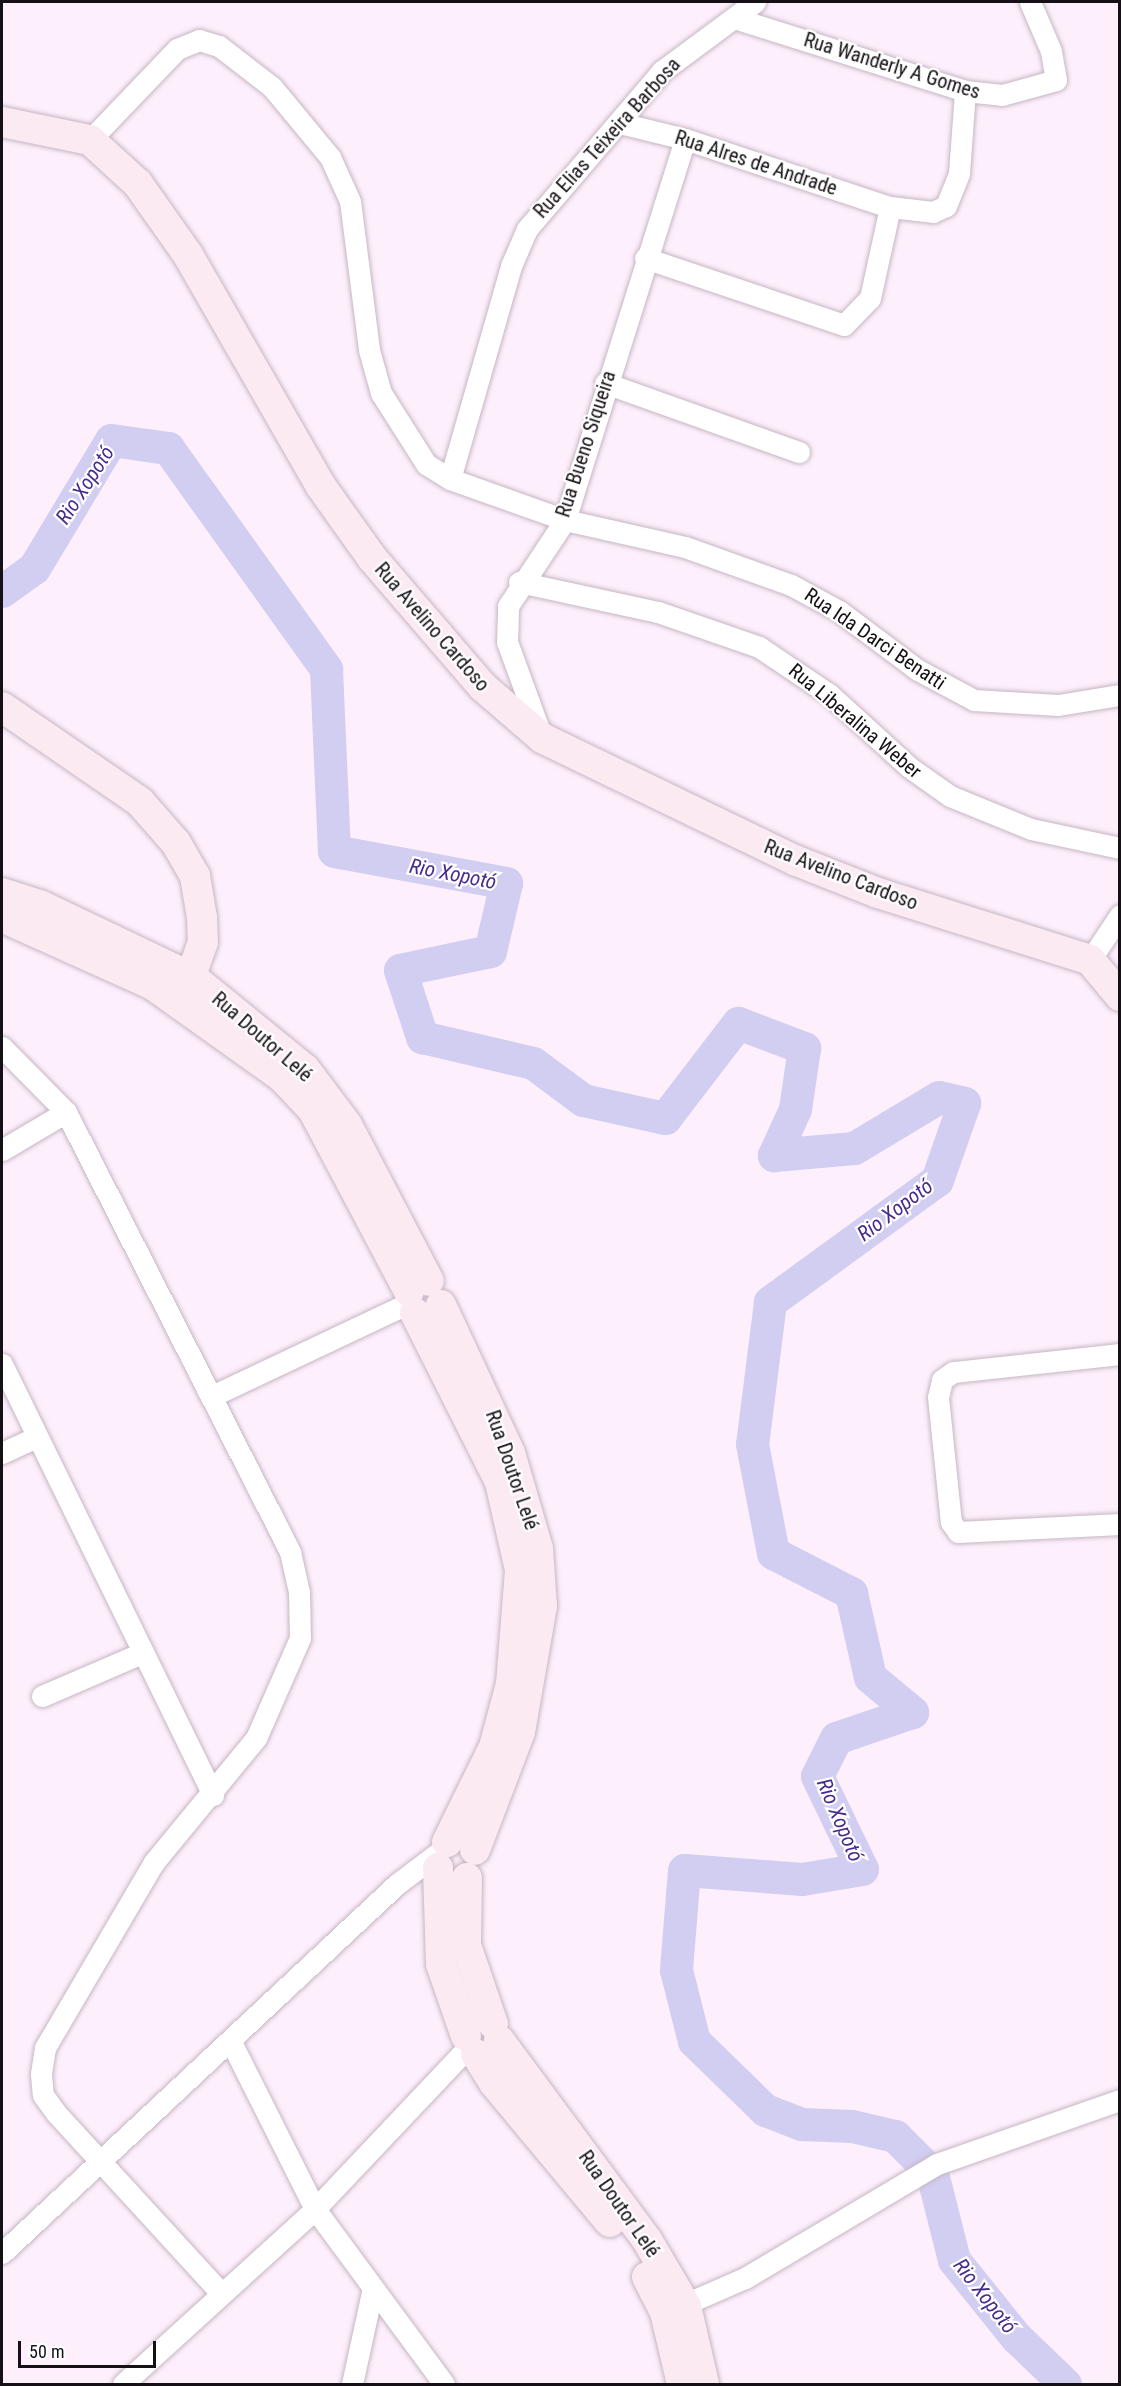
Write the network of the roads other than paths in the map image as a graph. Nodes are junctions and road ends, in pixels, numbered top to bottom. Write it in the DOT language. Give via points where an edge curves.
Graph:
graph roads {
  1 [pos="755,2"];
  2 [pos="1030,2"];
  3 [pos="734,18"];
  4 [pos="965,91"];
  5 [pos="2,122"];
  6 [pos="620,123"];
  7 [pos="685,139"];
  8 [pos="90,140"];
  9 [pos="890,207"];
  10 [pos="645,258"];
  11 [pos="605,383"];
  12 [pos="799,452"];
  13 [pos="450,479"];
  14 [pos="565,520"];
  15 [pos="519,582"];
  16 [pos="1119,695"];
  17 [pos="2,707"];
  18 [pos="542,738"];
  19 [pos="1119,848"];
  20 [pos="2,893"];
  21 [pos="1119,915"];
  22 [pos="2,917"];
  23 [pos="1090,960"];
  24 [pos="174,983"];
  25 [pos="1119,996"];
  26 [pos="2,1047"];
  27 [pos="66,1113"];
  28 [pos="2,1150"];
  29 [pos="420,1299"];
  30 [pos="1119,1354"];
  31 [pos="2,1364"];
  32 [pos="212,1396"];
  33 [pos="37,1437"];
  34 [pos="2,1453"];
  35 [pos="1119,1524"];
  36 [pos="142,1653"];
  37 [pos="42,1696"];
  38 [pos="213,1795"];
  39 [pos="453,1858"];
  40 [pos="480,2040"];
  41 [pos="232,2043"];
  42 [pos="1119,2100"];
  43 [pos="105,2161"];
  44 [pos="315,2209"];
  45 [pos="2,2253"];
  46 [pos="372,2292"];
  47 [pos="221,2293"];
  48 [pos="675,2309"];
  49 [pos="123,2385"];
  50 [pos="352,2385"];
  51 [pos="444,2385"];
  52 [pos="682,2385"];
  53 [pos="704,2385"];
  1 -- 3 [label="street, Rua Elias Teixeira Barbosa"];
  2 -- 4 [label="street, Rua Wanderly A Gomes" via="1057,75 1049,86 1002,95"];
  3 -- 4 [label="street, Rua Wanderly A Gomes"];
  3 -- 6 [label="street, Rua Elias Teixeira Barbosa" via="662,71"];
  4 -- 9 [label="street, Rua Alres de Andrade" via="959,173 946,206 933,212"];
  5 -- 8 [label="street"];
  6 -- 7 [label="street, Rua Alres de Andrade"];
  6 -- 13 [label="street, Rua Elias Teixeira Barbosa" via="545,202 527,230 511,266"];
  7 -- 9 [label="street, Rua Alres de Andrade"];
  7 -- 10 [label="street, Rua Bueno Siqueira"];
  8 -- 13 [label="street, Rua Ida Darci Benatti" via="187,43 219,46 272,87 330,157 350,201 369,350 381,393 415,453"];
  8 -- 18 [label="street, Rua Avelino Cardoso" via="138,184 188,255 320,485 372,558 483,687"];
  9 -- 10 [label="street" via="870,298 849,323 826,322"];
  10 -- 11 [label="street, Rua Bueno Siqueira"];
  11 -- 12 [label="street"];
  11 -- 14 [label="street, Rua Bueno Siqueira"];
  13 -- 14 [label="street, Rua Ida Darci Benatti"];
  14 -- 15 [label="street, Rua Bueno Siqueira"];
  14 -- 16 [label="street, Rua Ida Darci Benatti" via="685,547 791,585 839,611 918,670 974,700 1058,705"];
  15 -- 18 [label="street, Rua Bueno Siqueira" via="508,606 507,642"];
  15 -- 19 [label="street, Rua Liberalina Weber" via="658,612 759,647 817,685 950,796 1031,829"];
  17 -- 24 [label="street" via="140,802 176,843 195,876 203,942"];
  18 -- 23 [label="street, Rua Avelino Cardoso" via="797,861 878,894"];
  20 -- 24 [label="street, Rua Doutor Lelé" via="40,904"];
  21 -- 23 [label="street"];
  22 -- 24 [label="street, Rua Doutor Lelé"];
  23 -- 25 [label="street"];
  24 -- 29 [label="street, Rua Doutor Lelé" via="305,1069 347,1125"];
  26 -- 27 [label="street"];
  27 -- 28 [label="street"];
  27 -- 32 [label="street"];
  29 -- 32 [label="street"];
  29 -- 39 [label="street, Rua Doutor Lelé" via="510,1453 538,1550 542,1606 520,1732"];
  30 -- 35 [label="street" via="946,1374 938,1397 951,1522 965,1534"];
  31 -- 33 [label="street"];
  32 -- 38 [label="street" via="290,1551 299,1592 300,1638 256,1738"];
  33 -- 34 [label="street"];
  33 -- 36 [label="street"];
  36 -- 37 [label="street"];
  36 -- 38 [label="street"];
  38 -- 43 [label="street" via="153,1862 45,2048 43,2095"];
  39 -- 40 [label="street, Rua Doutor Lelé"];
  39 -- 41 [label="street" via="397,1884"];
  40 -- 44 [label="street"];
  40 -- 48 [label="street, Rua Doutor Lelé" via="494,2084 589,2192"];
  41 -- 43 [label="street"];
  41 -- 44 [label="street"];
  42 -- 48 [label="street" via="937,2164 745,2278"];
  43 -- 45 [label="street"];
  43 -- 47 [label="street"];
  44 -- 46 [label="street"];
  44 -- 47 [label="street"];
  46 -- 50 [label="street"];
  46 -- 51 [label="street"];
  47 -- 49 [label="street"];
  48 -- 52 [label="street, Rua Doutor Lelé"];
  48 -- 53 [label="street, Rua Doutor Lelé"];
}
